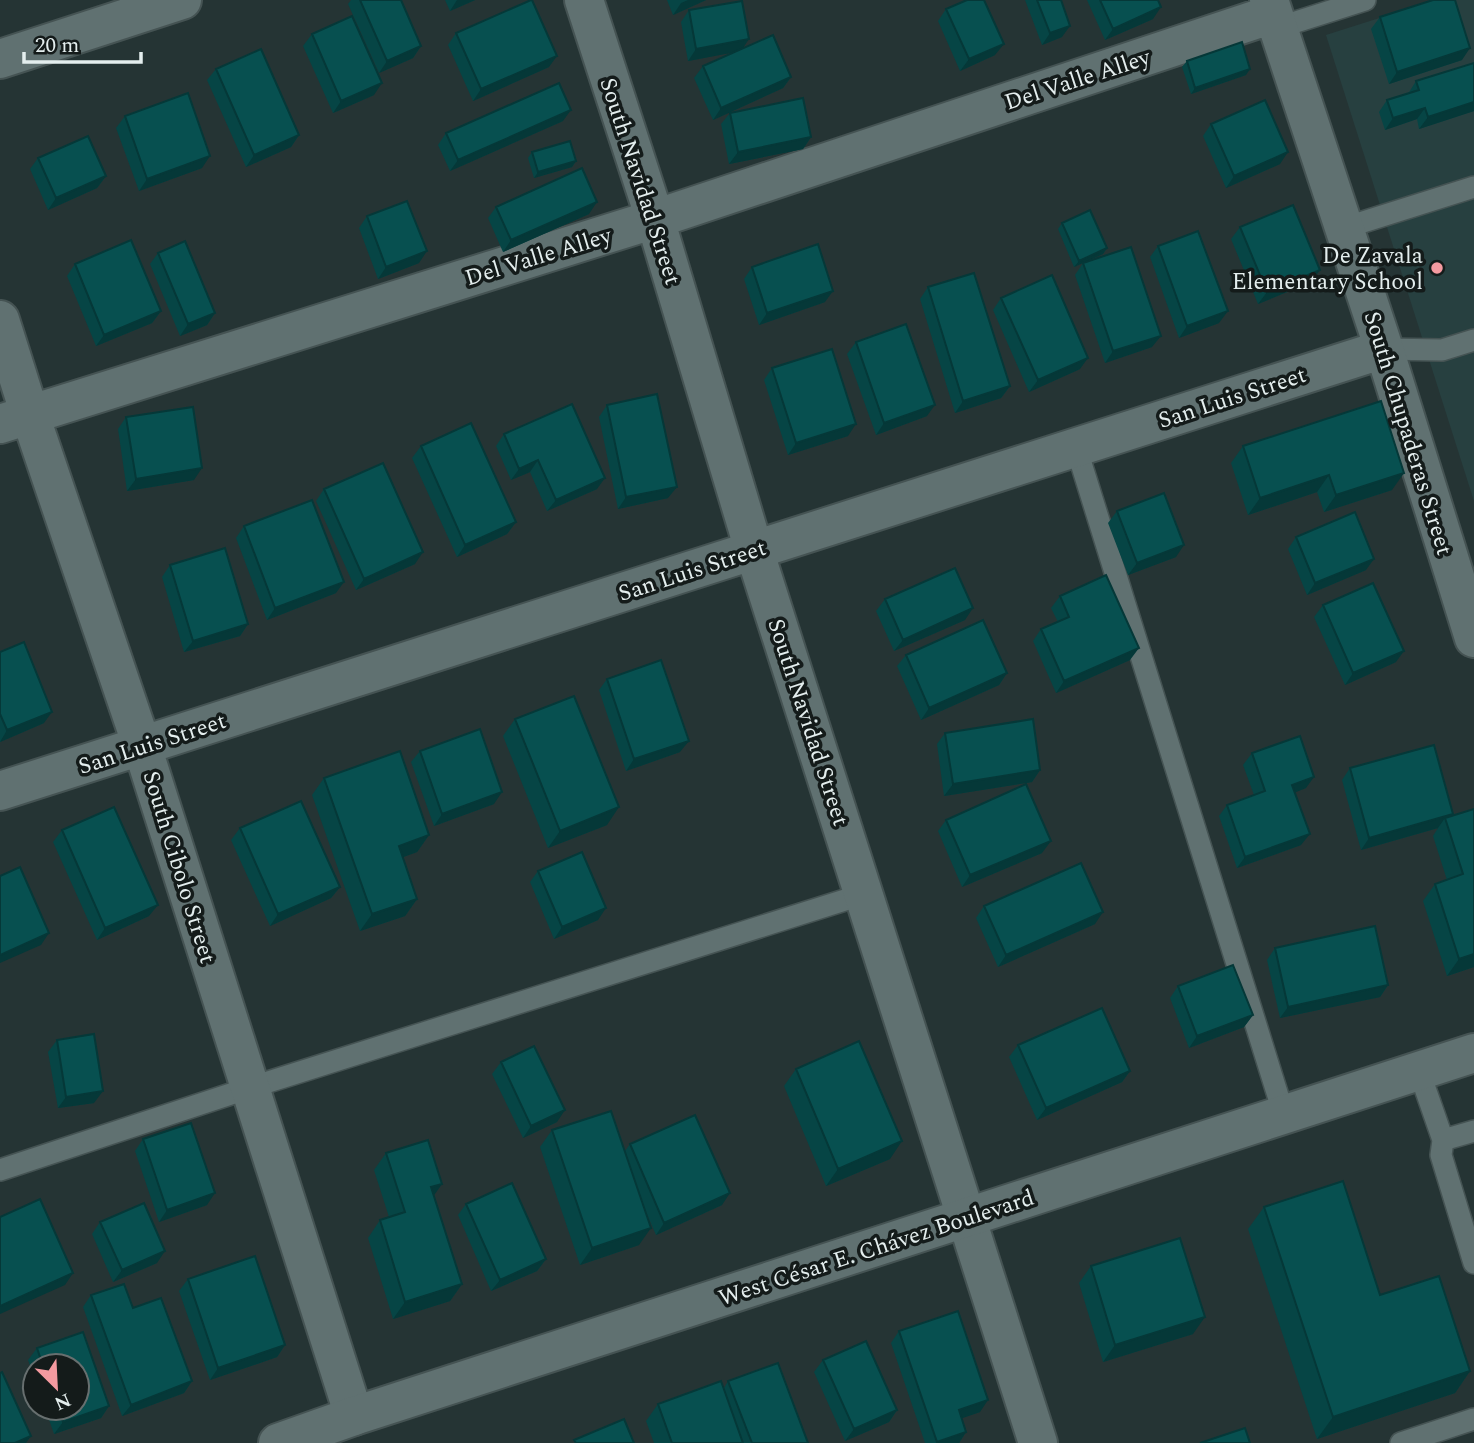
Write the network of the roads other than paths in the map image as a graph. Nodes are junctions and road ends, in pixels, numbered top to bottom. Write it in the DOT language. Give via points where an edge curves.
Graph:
graph roads {
  1 [pos="182,0"];
  2 [pos="584,0"];
  3 [pos="1364,0"];
  4 [pos="1273,14"];
  5 [pos="0,59"];
  6 [pos="1474,187"];
  7 [pos="654,219"];
  8 [pos="1344,228"];
  9 [pos="0,320"];
  10 [pos="1474,340"];
  11 [pos="1384,349"];
  12 [pos="15,419"];
  13 [pos="1076,447"];
  14 [pos="754,550"];
  15 [pos="1474,638"];
  16 [pos="142,746"];
  17 [pos="0,791"];
  18 [pos="864,894"];
  19 [pos="1474,1053"];
  20 [pos="1419,1071"];
  21 [pos="249,1088"];
  22 [pos="1284,1115"];
  23 [pos="1440,1131"];
  24 [pos="1474,1131"];
  25 [pos="0,1170"];
  26 [pos="968,1217"];
  27 [pos="1474,1263"];
  28 [pos="354,1416"];
  29 [pos="1474,1419"];
  30 [pos="295,1440"];
  31 [pos="1038,1443"];
  32 [pos="1401,1443"];
  1 -- 5 [label="street"];
  2 -- 7 [label="street, South Navidad Street"];
  3 -- 4 [label="lane, Del Valle Alley"];
  4 -- 7 [label="street, Del Valle Alley"];
  4 -- 8 [label="street, South Chupaderas Street"];
  6 -- 8 [label="lane"];
  7 -- 12 [label="street, Del Valle Alley"];
  7 -- 14 [label="street, South Navidad Street"];
  8 -- 11 [label="street, South Chupaderas Street"];
  9 -- 12 [label="street, South Cibolo Street"];
  10 -- 11 [label="lane" via="1442,350"];
  11 -- 13 [label="street, San Luis Street"];
  11 -- 15 [label="street, South Chupaderas Street"];
  12 -- 16 [label="street, South Cibolo Street"];
  13 -- 14 [label="street, San Luis Street"];
  13 -- 22 [label="lane"];
  14 -- 16 [label="street, San Luis Street"];
  14 -- 18 [label="street, South Navidad Street"];
  16 -- 17 [label="street, San Luis Street"];
  16 -- 21 [label="street, South Cibolo Street"];
  18 -- 21 [label="lane"];
  18 -- 26 [label="street, South Navidad Street"];
  19 -- 20 [label="street, West César E. Chávez Boulevard"];
  20 -- 22 [label="street, West César E. Chávez Boulevard"];
  20 -- 23 [label="lane"];
  21 -- 25 [label="lane"];
  21 -- 28 [label="street, South Cibolo Street"];
  22 -- 26 [label="street, West César E. Chávez Boulevard"];
  23 -- 24 [label="lane"];
  23 -- 27 [label="lane" via="1441,1155"];
  26 -- 28 [label="street, West César E. Chávez Boulevard"];
  26 -- 31 [label="street, South Navidad Street"];
  28 -- 30 [label="street, West César E. Chávez Boulevard"];
  29 -- 32 [label="lane"];
}
